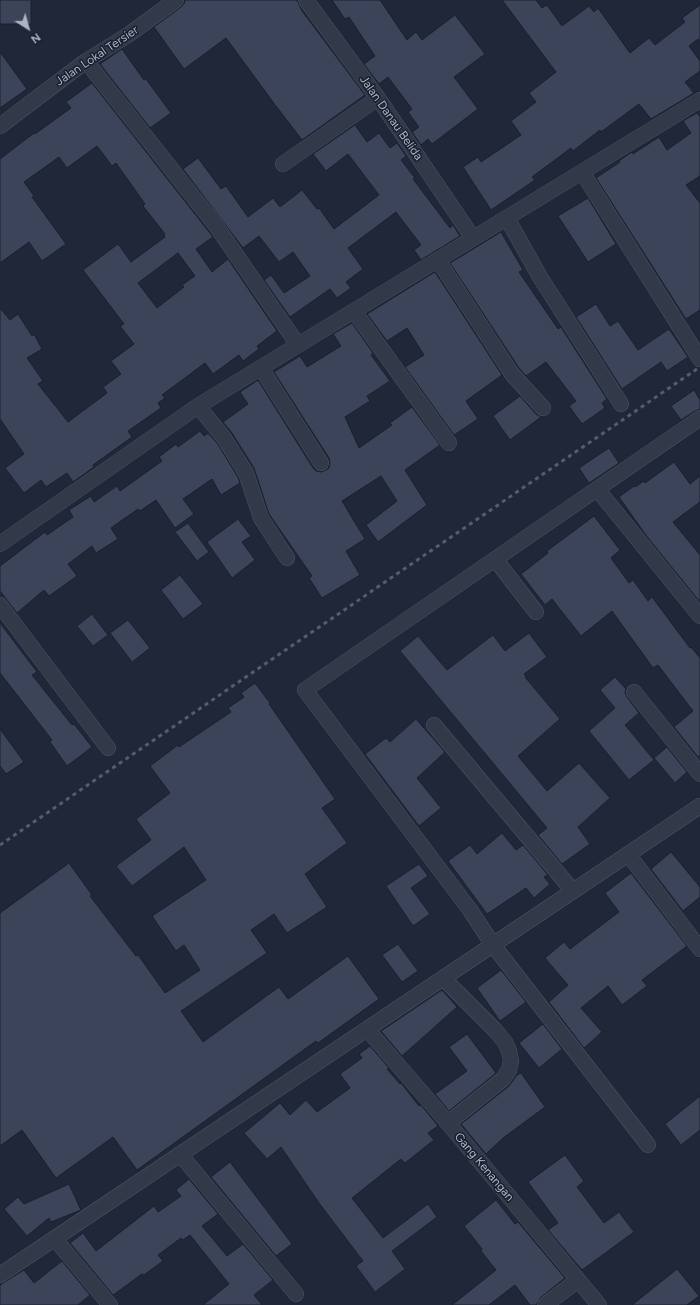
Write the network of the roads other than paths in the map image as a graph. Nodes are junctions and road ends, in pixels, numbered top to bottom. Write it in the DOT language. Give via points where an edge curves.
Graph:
graph roads {
  1 [pos="176,0"];
  2 [pos="306,0"];
  3 [pos="86,61"];
  4 [pos="378,98"];
  5 [pos="700,100"];
  6 [pos="0,126"];
  7 [pos="283,164"];
  8 [pos="582,172"];
  9 [pos="507,218"];
  10 [pos="473,238"];
  11 [pos="438,260"];
  12 [pos="354,311"];
  13 [pos="298,345"];
  14 [pos="700,359"];
  15 [pos="261,368"];
  16 [pos="621,404"];
  17 [pos="198,406"];
  18 [pos="543,408"];
  19 [pos="700,418"];
  20 [pos="448,443"];
  21 [pos="321,463"];
  22 [pos="597,489"];
  23 [pos="0,544"];
  24 [pos="287,558"];
  25 [pos="495,559"];
  26 [pos="0,605"];
  27 [pos="536,612"];
  28 [pos="700,616"];
  29 [pos="634,692"];
  30 [pos="434,725"];
  31 [pos="108,748"];
  32 [pos="700,774"];
  33 [pos="700,806"];
  34 [pos="628,854"];
  35 [pos="573,891"];
  36 [pos="493,945"];
  37 [pos="700,949"];
  38 [pos="443,978"];
  39 [pos="367,1029"];
  40 [pos="448,1123"];
  41 [pos="648,1145"];
  42 [pos="180,1154"];
  43 [pos="55,1239"];
  44 [pos="0,1275"];
  45 [pos="578,1280"];
  46 [pos="296,1294"];
  47 [pos="110,1305"];
  48 [pos="545,1305"];
  49 [pos="599,1305"];
  1 -- 3 [label="street, Jalan Lokal Tersier" via="128,35"];
  2 -- 4 [label="street, Jalan Danau Belida"];
  3 -- 6 [label="street, Jalan Lokal Tersier"];
  3 -- 13 [label="street" via="217,227"];
  4 -- 7 [label="street"];
  4 -- 10 [label="street, Jalan Danau Belida"];
  5 -- 8 [label="street"];
  8 -- 9 [label="street"];
  8 -- 14 [label="street"];
  9 -- 10 [label="street"];
  9 -- 16 [label="street" via="540,277"];
  10 -- 11 [label="street"];
  11 -- 12 [label="street"];
  11 -- 18 [label="street" via="512,374"];
  12 -- 13 [label="street"];
  12 -- 20 [label="street"];
  13 -- 15 [label="street"];
  15 -- 17 [label="street"];
  15 -- 21 [label="street"];
  17 -- 23 [label="street"];
  17 -- 24 [label="street" via="224,438 246,473 261,518"];
  19 -- 22 [label="street"];
  22 -- 25 [label="street"];
  22 -- 28 [label="street"];
  25 -- 27 [label="street"];
  25 -- 36 [label="street" via="305,690 470,910"];
  26 -- 31 [label="street"];
  29 -- 32 [label="street"];
  30 -- 35 [label="street"];
  33 -- 34 [label="street"];
  34 -- 35 [label="street"];
  34 -- 37 [label="street"];
  35 -- 36 [label="street"];
  36 -- 38 [label="street"];
  36 -- 41 [label="street"];
  38 -- 39 [label="street"];
  38 -- 40 [label="street" via="505,1042 511,1061 503,1079"];
  39 -- 40 [label="street, Gang Kenangan"];
  39 -- 42 [label="street"];
  40 -- 45 [label="street, Gang Kenangan"];
  42 -- 43 [label="street"];
  42 -- 46 [label="street"];
  43 -- 44 [label="street"];
  43 -- 47 [label="street"];
  45 -- 48 [label="street"];
  45 -- 49 [label="street, Gang Kenangan"];
}
